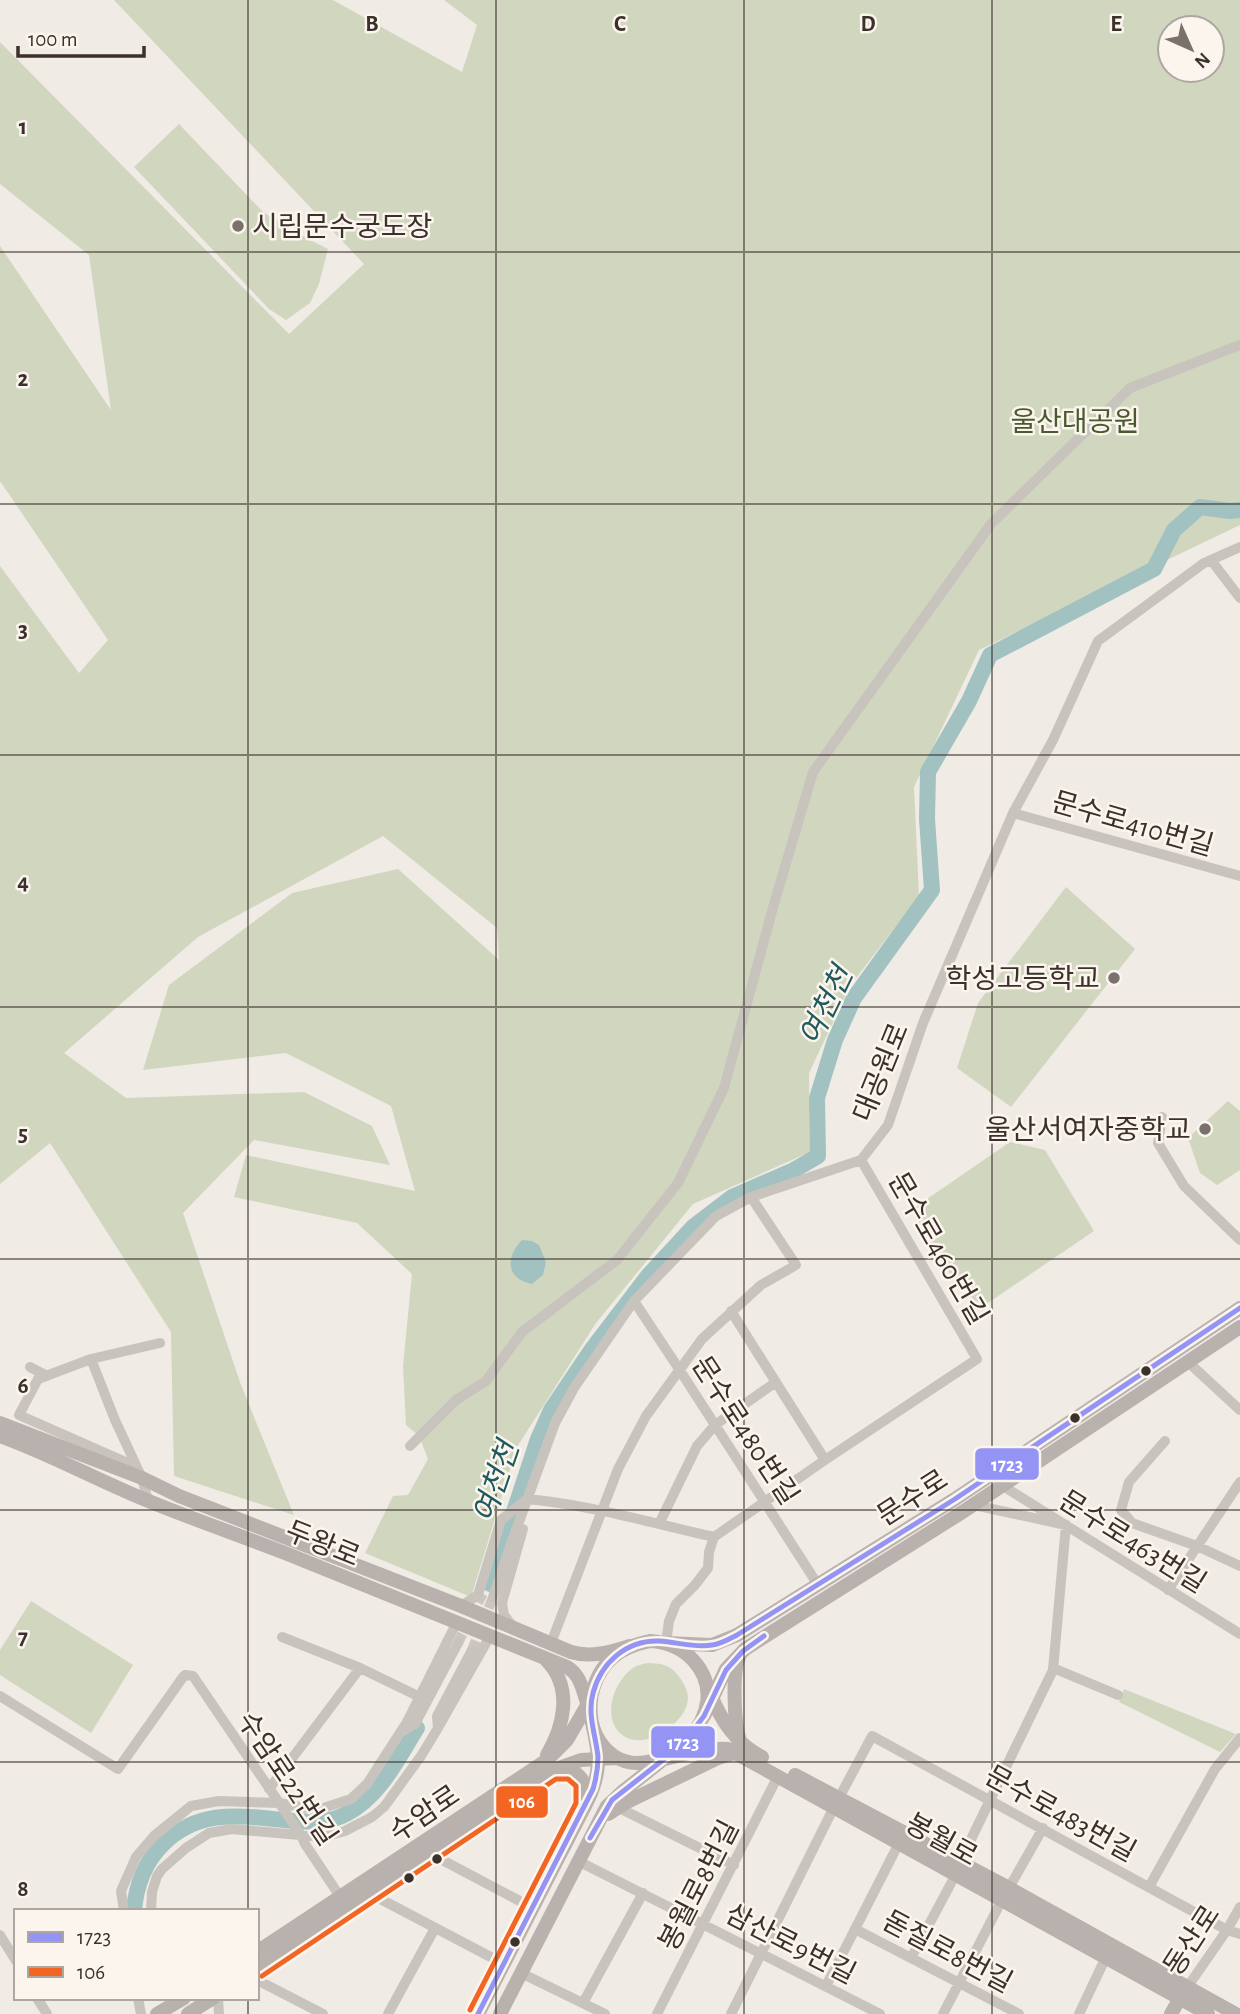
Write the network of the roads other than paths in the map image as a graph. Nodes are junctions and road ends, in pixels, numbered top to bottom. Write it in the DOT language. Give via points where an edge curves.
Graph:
graph roads {
  1 [pos="1240,345"];
  2 [pos="1240,547"];
  3 [pos="1211,560"];
  4 [pos="1240,598"];
  5 [pos="1013,813"];
  6 [pos="1240,876"];
  7 [pos="1162,1117"];
  8 [pos="862,1160"];
  9 [pos="751,1197"];
  10 [pos="1240,1240"];
  11 [pos="634,1301"];
  12 [pos="1240,1309"];
  13 [pos="731,1311"];
  14 [pos="1238,1328"];
  15 [pos="160,1343"];
  16 [pos="92,1359"];
  17 [pos="1188,1362"];
  18 [pos="30,1367"];
  19 [pos="680,1369"];
  20 [pos="47,1376"];
  21 [pos="776,1382"];
  22 [pos="1240,1410"];
  23 [pos="0,1423"];
  24 [pos="715,1424"];
  25 [pos="1054,1433"];
  26 [pos="0,1436"];
  27 [pos="1165,1441"];
  28 [pos="410,1446"];
  29 [pos="1063,1446"];
  30 [pos="1021,1455"];
  31 [pos="825,1460"];
  32 [pos="139,1473"];
  33 [pos="1240,1482"];
  34 [pos="976,1485"];
  35 [pos="1003,1486"];
  36 [pos="527,1499"];
  37 [pos="148,1501"];
  38 [pos="764,1501"];
  39 [pos="974,1505"];
  40 [pos="603,1510"];
  41 [pos="659,1524"];
  42 [pos="1066,1525"];
  43 [pos="714,1537"];
  44 [pos="1196,1546"];
  45 [pos="1240,1566"];
  46 [pos="818,1585"];
  47 [pos="1168,1590"];
  48 [pos="489,1597"];
  49 [pos="461,1606"];
  50 [pos="457,1622"];
  51 [pos="514,1628"];
  52 [pos="1240,1634"];
  53 [pos="490,1636"];
  54 [pos="282,1637"];
  55 [pos="458,1643"];
  56 [pos="551,1643"];
  57 [pos="666,1643"];
  58 [pos="629,1646"];
  59 [pos="745,1649"];
  60 [pos="472,1650"];
  61 [pos="540,1656"];
  62 [pos="360,1668"];
  63 [pos="1053,1668"];
  64 [pos="593,1691"];
  65 [pos="710,1693"];
  66 [pos="1118,1695"];
  67 [pos="0,1696"];
  68 [pos="420,1697"];
  69 [pos="587,1706"];
  70 [pos="438,1728"];
  71 [pos="593,1728"];
  72 [pos="401,1732"];
  73 [pos="1240,1738"];
  74 [pos="738,1747"];
  75 [pos="667,1756"];
  76 [pos="598,1758"];
  77 [pos="616,1758"];
  78 [pos="767,1765"];
  79 [pos="538,1766"];
  80 [pos="554,1770"];
  81 [pos="778,1776"];
  82 [pos="269,1789"];
  83 [pos="990,1800"];
  84 [pos="279,1803"];
  85 [pos="837,1803"];
  86 [pos="585,1806"];
  87 [pos="617,1807"];
  88 [pos="599,1822"];
  89 [pos="1043,1828"];
  90 [pos="301,1835"];
  91 [pos="899,1843"];
  92 [pos="429,1853"];
  93 [pos="578,1861"];
  94 [pos="734,1865"];
  95 [pos="958,1868"];
  96 [pos="1149,1887"];
  97 [pos="369,1893"];
  98 [pos="643,1893"];
  99 [pos="1005,1894"];
  100 [pos="344,1903"];
  101 [pos="1240,1907"];
  102 [pos="533,1908"];
  103 [pos="124,1909"];
  104 [pos="151,1909"];
  105 [pos="704,1923"];
  106 [pos="435,1928"];
  107 [pos="856,1929"];
  108 [pos="1227,1930"];
  109 [pos="1240,1934"];
  110 [pos="0,1935"];
  111 [pos="259,1951"];
  112 [pos="762,1954"];
  113 [pos="1106,1957"];
  114 [pos="14,1958"];
  115 [pos="912,1958"];
  116 [pos="1129,1962"];
  117 [pos="504,1964"];
  118 [pos="259,1967"];
  119 [pos="521,1973"];
  120 [pos="259,1981"];
  121 [pos="959,1983"];
  122 [pos="826,1986"];
  123 [pos="1184,1993"];
  124 [pos="179,2000"];
  125 [pos="212,2000"];
  126 [pos="583,2003"];
  127 [pos="163,2007"];
  128 [pos="188,2014"];
  129 [pos="323,2014"];
  130 [pos="388,2014"];
  131 [pos="478,2014"];
  132 [pos="500,2014"];
  133 [pos="606,2014"];
  134 [pos="657,2014"];
  135 [pos="732,2014"];
  136 [pos="880,2014"];
  137 [pos="943,2014"];
  138 [pos="1018,2014"];
  139 [pos="1079,2014"];
  140 [pos="1171,2014"];
  141 [pos="1208,2014"];
  142 [pos="1236,2014"];
  1 -- 28 [label="street" via="1130,388 991,524 813,772 724,1088 678,1183 617,1260 522,1332 486,1381 456,1400"];
  2 -- 3 [label="street, 대공원로"];
  3 -- 4 [label="street"];
  3 -- 5 [label="street, 대공원로" via="1098,641 1053,740"];
  5 -- 6 [label="street, 문수로410번길"];
  5 -- 8 [label="street, 대공원로" via="923,1023 888,1125"];
  7 -- 10 [label="street" via="1158,1143 1184,1186"];
  8 -- 9 [label="street, 대공원로"];
  8 -- 31 [label="street, 문수로460번길" via="977,1359"];
  9 -- 11 [label="street, 대공원로" via="716,1216"];
  9 -- 13 [label="street" via="796,1265 761,1285"];
  11 -- 19 [label="street, 문수로480번길"];
  11 -- 36 [label="street, 대공원로" via="555,1423"];
  12 -- 25 [label="main road, 문수로"];
  13 -- 19 [label="street"];
  13 -- 21 [label="street"];
  14 -- 17 [label="main road, 문수로"];
  15 -- 16 [label="street"];
  16 -- 20 [label="street"];
  16 -- 32 [label="street"];
  17 -- 22 [label="street"];
  17 -- 29 [label="main road, 문수로"];
  18 -- 20 [label="street"];
  19 -- 24 [label="street, 문수로480번길"];
  19 -- 40 [label="street" via="646,1416"];
  20 -- 32 [label="street" via="38,1379 19,1415"];
  21 -- 24 [label="street"];
  21 -- 31 [label="street"];
  23 -- 32 [label="main road"];
  24 -- 38 [label="street, 문수로480번길"];
  24 -- 41 [label="street" via="697,1446"];
  25 -- 29 [label="main road" via="1041,1444 1041,1451 1046,1454"];
  25 -- 30 [label="main road, 문수로"];
  26 -- 37 [label="main road, 두왕로"];
  27 -- 44 [label="street" via="1129,1482 1121,1510 1132,1522"];
  29 -- 35 [label="main road, 문수로"];
  30 -- 34 [label="main road, 문수로"];
  30 -- 35 [label="main road" via="1005,1472"];
  31 -- 38 [label="street"];
  32 -- 37 [label="street"];
  32 -- 49 [label="main road" via="179,1496"];
  33 -- 44 [label="street"];
  34 -- 35 [label="main road"];
  34 -- 46 [label="main road, 문수로"];
  35 -- 39 [label="main road, 문수로"];
  35 -- 42 [label="street, 문수로463번길"];
  36 -- 40 [label="street"];
  36 -- 48 [label="street, 대공원로" via="526,1519"];
  36 -- 48 [label="street" via="502,1520"];
  37 -- 50 [label="main road, 두왕로"];
  38 -- 43 [label="street"];
  38 -- 46 [label="street, 문수로480번길"];
  39 -- 42 [label="street"];
  39 -- 59 [label="main road, 문수로"];
  40 -- 41 [label="street"];
  40 -- 56 [label="street"];
  41 -- 43 [label="street"];
  42 -- 47 [label="street, 문수로463번길"];
  42 -- 63 [label="street"];
  43 -- 57 [label="street" via="708,1567 676,1604"];
  44 -- 45 [label="street"];
  44 -- 47 [label="street"];
  46 -- 57 [label="main road, 문수로" via="720,1644"];
  47 -- 52 [label="street, 문수로463번길"];
  48 -- 49 [label="street"];
  48 -- 51 [label="street"];
  49 -- 51 [label="main road"];
  50 -- 53 [label="main road, 두왕로"];
  50 -- 68 [label="street"];
  51 -- 56 [label="main road"];
  53 -- 61 [label="main road, 두왕로"];
  53 -- 70 [label="street"];
  54 -- 62 [label="street"];
  55 -- 72 [label="street" via="415,1724"];
  56 -- 58 [label="main road" via="585,1655"];
  57 -- 58 [label="main road"];
  57 -- 65 [label="main road" via="695,1662"];
  58 -- 64 [label="main road" via="604,1666"];
  59 -- 65 [label="main road, 문수로"];
  59 -- 74 [label="main road" via="735,1669"];
  60 -- 70 [label="street" via="438,1716"];
  61 -- 69 [label="main road, 두왕로" via="575,1673"];
  61 -- 79 [label="main road" via="559,1676 564,1694 555,1738"];
  62 -- 68 [label="street"];
  62 -- 82 [label="street"];
  63 -- 66 [label="street"];
  63 -- 83 [label="street"];
  64 -- 69 [label="main road, 수암로"];
  64 -- 71 [label="main road"];
  65 -- 74 [label="main road, 봉월로"];
  65 -- 75 [label="main road" via="704,1716"];
  67 -- 82 [label="street, 수암로22번길" via="118,1769 183,1677 189,1675"];
  68 -- 72 [label="street"];
  69 -- 71 [label="main road, 두왕로"];
  69 -- 79 [label="main road, 수암로" via="567,1740"];
  70 -- 90 [label="street" via="384,1807 345,1831 323,1837"];
  71 -- 76 [label="main road"];
  71 -- 77 [label="main road" via="600,1744"];
  72 -- 84 [label="street" via="367,1784 351,1799 317,1810"];
  73 -- 96 [label="street" via="1215,1769"];
  74 -- 75 [label="main road, 봉월로"];
  74 -- 78 [label="main road, 봉월로"];
  74 -- 87 [label="main road"];
  75 -- 77 [label="main road, 봉월로" via="642,1763"];
  75 -- 88 [label="main road" via="613,1800"];
  76 -- 77 [label="main road, 수암로"];
  76 -- 80 [label="main road, 수암로"];
  76 -- 86 [label="main road"];
  78 -- 81 [label="main road, 봉월로"];
  78 -- 85 [label="main road"];
  79 -- 100 [label="main road, 수암로"];
  80 -- 86 [label="main road" via="577,1773 586,1788"];
  80 -- 92 [label="main road, 수암로"];
  81 -- 85 [label="main road, 봉월로"];
  81 -- 94 [label="street, 봉월로8번길"];
  82 -- 84 [label="street, 수암로22번길"];
  83 -- 85 [label="street, 문수로483번길" via="872,1736"];
  83 -- 89 [label="street, 문수로483번길"];
  83 -- 95 [label="street"];
  84 -- 90 [label="street, 수암로22번길"];
  84 -- 103 [label="street" via="219,1801 191,1806 153,1836 136,1857 121,1891"];
  85 -- 91 [label="main road, 봉월로"];
  85 -- 95 [label="main road"];
  85 -- 112 [label="street"];
  86 -- 102 [label="main road"];
  87 -- 88 [label="main road"];
  87 -- 94 [label="street"];
  88 -- 93 [label="main road"];
  89 -- 96 [label="street, 문수로483번길"];
  89 -- 99 [label="street"];
  90 -- 100 [label="street, 수암로22번길"];
  90 -- 104 [label="street" via="232,1829 209,1833 162,1869 152,1892"];
  91 -- 95 [label="main road, 봉월로"];
  91 -- 107 [label="street"];
  92 -- 97 [label="main road, 수암로"];
  92 -- 102 [label="street, 수암로"];
  93 -- 98 [label="street, 삼산로9번길"];
  93 -- 119 [label="main road"];
  94 -- 105 [label="street, 봉월로8번길"];
  95 -- 99 [label="main road, 봉월로"];
  95 -- 115 [label="street"];
  96 -- 108 [label="street, 문수로483번길"];
  97 -- 100 [label="main road, 수암로"];
  97 -- 106 [label="street"];
  98 -- 105 [label="street, 삼산로9번길"];
  98 -- 126 [label="street"];
  99 -- 113 [label="main road, 봉월로"];
  99 -- 116 [label="main road"];
  99 -- 121 [label="street"];
  100 -- 111 [label="main road, 수암로"];
  100 -- 118 [label="main road, 수암로"];
  101 -- 108 [label="street, 동산로"];
  102 -- 117 [label="main road"];
  105 -- 112 [label="street, 삼산로9번길"];
  105 -- 134 [label="street, 봉월로8번길"];
  106 -- 117 [label="street"];
  106 -- 130 [label="street"];
  107 -- 115 [label="street, 돋질로8번길"];
  107 -- 122 [label="street"];
  108 -- 109 [label="street, 문수로483번길"];
  108 -- 123 [label="street, 동산로"];
  110 -- 114 [label="street"];
  112 -- 122 [label="street, 삼산로9번길"];
  112 -- 135 [label="street"];
  113 -- 116 [label="main road, 봉월로"];
  113 -- 139 [label="street"];
  115 -- 121 [label="street, 돋질로8번길"];
  116 -- 123 [label="main road, 봉월로"];
  117 -- 131 [label="main road"];
  119 -- 126 [label="street"];
  119 -- 132 [label="main road"];
  120 -- 129 [label="street"];
  121 -- 137 [label="street"];
  121 -- 138 [label="street, 돋질로8번길"];
  122 -- 136 [label="street, 삼산로9번길"];
  123 -- 140 [label="main road"];
  123 -- 141 [label="main road, 봉월로"];
  123 -- 142 [label="main road"];
  124 -- 127 [label="main road"];
  125 -- 128 [label="main road"];
  126 -- 133 [label="street"];
}
